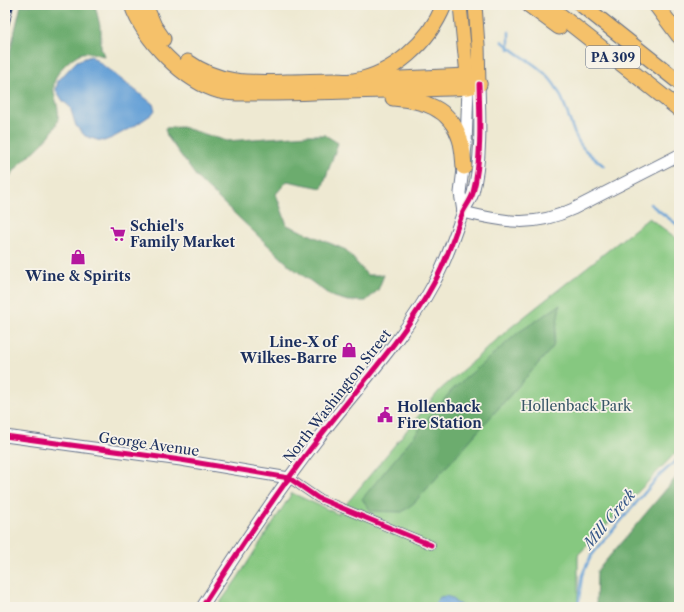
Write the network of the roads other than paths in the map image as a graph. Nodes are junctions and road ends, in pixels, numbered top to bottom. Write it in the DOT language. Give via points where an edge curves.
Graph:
graph roads {
  1 [pos="132,5"];
  2 [pos="145,5"];
  3 [pos="444,5"];
  4 [pos="460,5"];
  5 [pos="475,5"];
  6 [pos="529,5"];
  7 [pos="547,5"];
  8 [pos="582,5"];
  9 [pos="656,5"];
  10 [pos="679,36"];
  11 [pos="354,81"];
  12 [pos="471,82"];
  13 [pos="679,82"];
  14 [pos="290,93"];
  15 [pos="664,97"];
  16 [pos="679,109"];
  17 [pos="679,155"];
  18 [pos="464,167"];
  19 [pos="463,212"];
  20 [pos="5,436"];
  21 [pos="290,478"];
  22 [pos="431,545"];
  23 [pos="202,607"];
  1 -- 14 [label="highway" via="136,18 160,51 199,82 234,93"];
  2 -- 11 [label="highway" via="160,36 172,50 212,76 249,83"];
  3 -- 11 [label="highway" via="428,33 411,53 381,71"];
  4 -- 12 [label="main road"];
  5 -- 12 [label="main road" via="478,45"];
  6 -- 15 [label="highway" via="596,55"];
  7 -- 15 [label="highway, PA 309"];
  8 -- 13 [label="highway, PA 309"];
  9 -- 10 [label="highway"];
  11 -- 12 [label="highway"];
  12 -- 14 [label="highway"];
  12 -- 18 [label="street"];
  12 -- 19 [label="street, North Washington Street" via="480,126 478,159 472,194"];
  14 -- 18 [label="highway" via="314,99 382,97 420,101 430,105 452,123 459,137"];
  15 -- 16 [label="highway, PA 309"];
  17 -- 19 [label="street" via="573,209 551,217 530,221 507,221"];
  18 -- 19 [label="street" via="460,193"];
  19 -- 21 [label="street, North Washington Street" via="446,259 416,312"];
  20 -- 21 [label="street, George Avenue"];
  21 -- 22 [label="street" via="318,498"];
  21 -- 23 [label="street, North Washington Street"];
}
